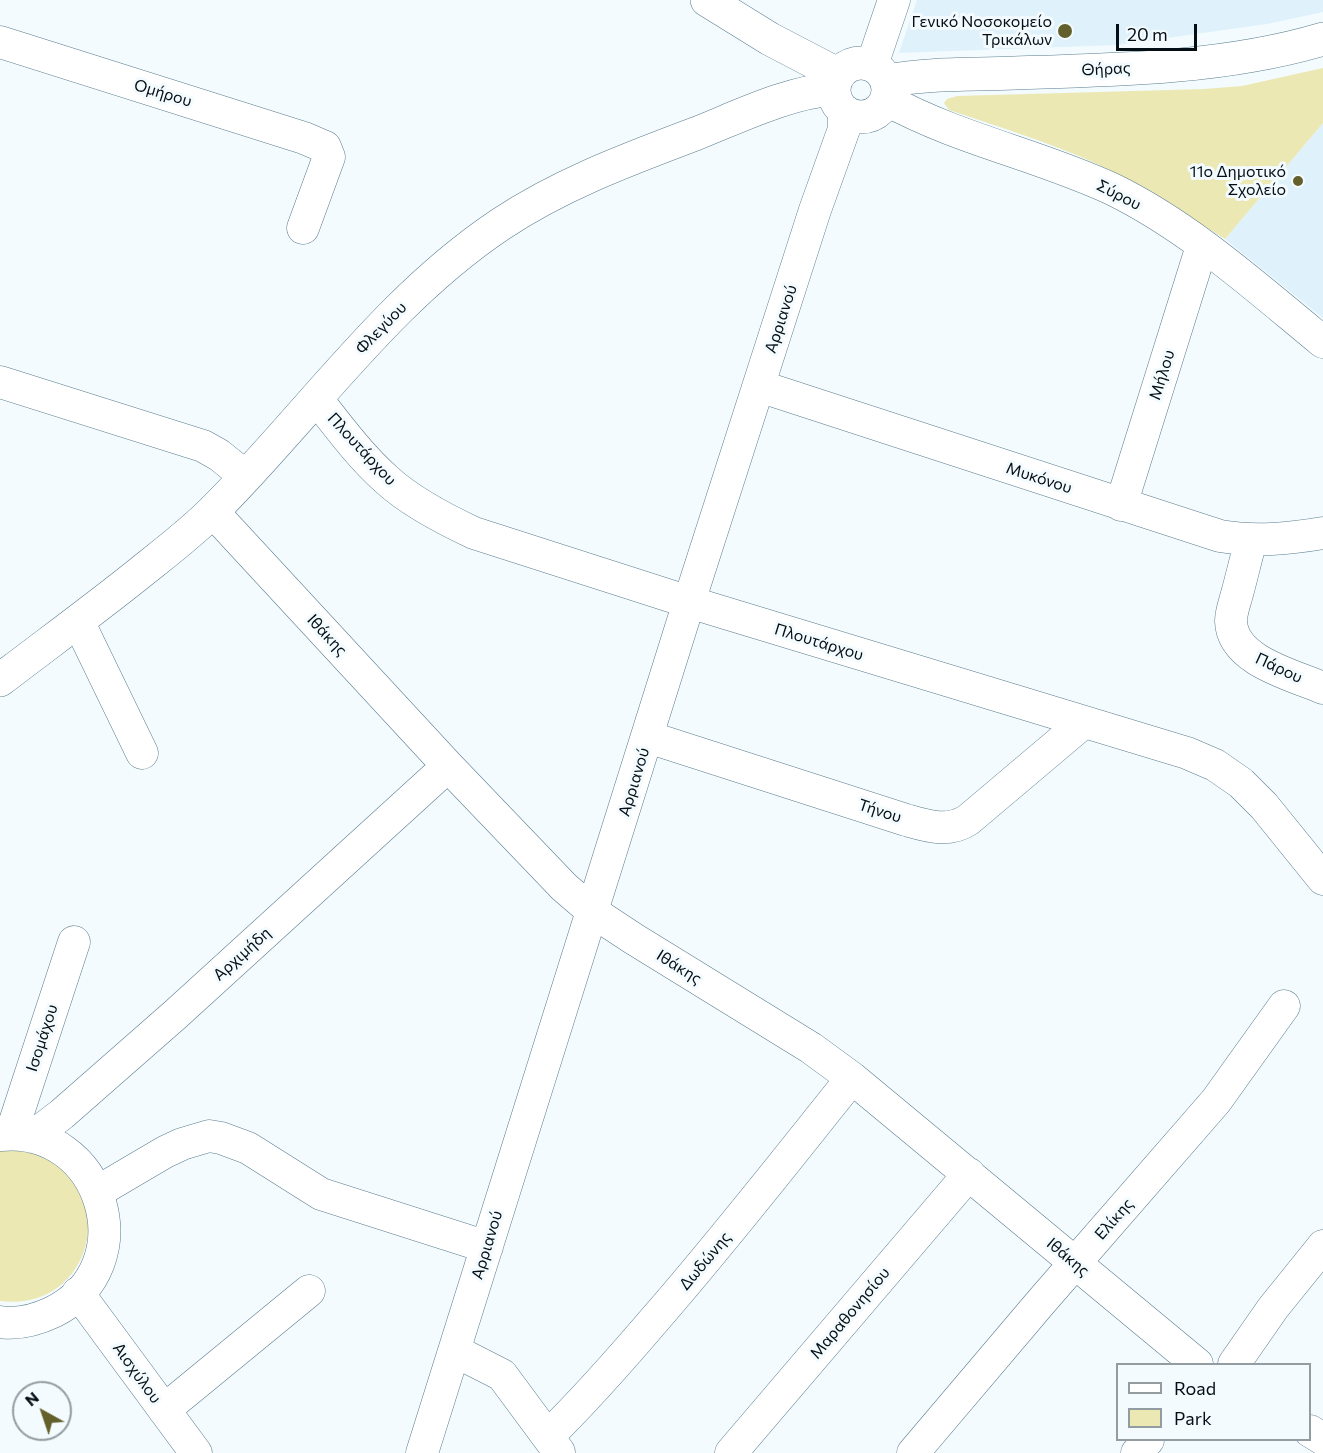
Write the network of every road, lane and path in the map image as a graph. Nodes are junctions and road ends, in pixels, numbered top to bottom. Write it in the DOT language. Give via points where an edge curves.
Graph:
graph roads {
  1 [pos="707,0"];
  2 [pos="894,0"];
  3 [pos="1323,39"];
  4 [pos="0,42"];
  5 [pos="882,82"];
  6 [pos="839,92"];
  7 [pos="303,228"];
  8 [pos="1202,246"];
  9 [pos="1323,342"];
  10 [pos="0,382"];
  11 [pos="759,386"];
  12 [pos="316,398"];
  13 [pos="245,476"];
  14 [pos="1121,505"];
  15 [pos="213,512"];
  16 [pos="1323,533"];
  17 [pos="1251,540"];
  18 [pos="689,602"];
  19 [pos="78,621"];
  20 [pos="0,680"];
  21 [pos="1323,688"];
  22 [pos="1084,722"];
  23 [pos="648,737"];
  24 [pos="141,753"];
  25 [pos="448,766"];
  26 [pos="1323,879"];
  27 [pos="593,912"];
  28 [pos="74,942"];
  29 [pos="1284,1006"];
  30 [pos="852,1078"];
  31 [pos="14,1135"];
  32 [pos="969,1174"];
  33 [pos="97,1192"];
  34 [pos="1323,1246"];
  35 [pos="487,1247"];
  36 [pos="1075,1263"];
  37 [pos="309,1291"];
  38 [pos="78,1293"];
  39 [pos="2,1329"];
  40 [pos="454,1352"];
  41 [pos="1195,1363"];
  42 [pos="1235,1363"];
  43 [pos="164,1410"];
  44 [pos="1147,1441"];
  45 [pos="554,1444"];
  46 [pos="196,1453"];
  47 [pos="422,1453"];
  48 [pos="731,1453"];
  49 [pos="913,1453"];
  50 [pos="1137,1453"];
  1 -- 6 [label="street" via="770,39"];
  2 -- 5 [label="street"];
  3 -- 5 [label="street, Θήρας" via="1235,58 1100,70 937,74"];
  4 -- 7 [label="street, Ομήρου" via="325,147 330,157"];
  5 -- 6 [label="street" via="858,63 850,65"];
  5 -- 6 [label="street" via="876,113 869,116 852,116"];
  5 -- 8 [label="street, Σύρου" via="925,119 1113,190"];
  6 -- 11 [label="street, Αρριανού" via="844,129"];
  6 -- 12 [label="street, Φλεγύου" via="814,90 690,136 588,177 528,208 456,257 410,298"];
  8 -- 9 [label="street, Σύρου"];
  8 -- 14 [label="street, Μήλου"];
  10 -- 13 [label="street" via="203,446"];
  11 -- 14 [label="street, Μυκόνου"];
  11 -- 18 [label="street, Αρριανού"];
  12 -- 13 [label="street, Φλεγύου"];
  12 -- 18 [label="street, Πλουτάρχου" via="388,481 450,522 495,541"];
  13 -- 15 [label="street, Φλεγύου"];
  14 -- 17 [label="street, Μυκόνου" via="1220,536"];
  15 -- 19 [label="street, Φλεγύου"];
  15 -- 25 [label="street, Ιθάκης"];
  16 -- 17 [label="street, Μυκόνου"];
  17 -- 21 [label="street, Πάρου" via="1232,617 1236,639 1258,660"];
  18 -- 22 [label="street, Πλουτάρχου"];
  18 -- 23 [label="street, Αρριανού"];
  19 -- 20 [label="street, Φλεγύου"];
  19 -- 24 [label="street"];
  22 -- 23 [label="street, Τήνου" via="968,820 946,828 914,822"];
  22 -- 26 [label="street, Πλουτάρχου" via="1186,753 1227,773 1258,800"];
  23 -- 27 [label="street, Αρριανού"];
  25 -- 27 [label="street, Ιθάκης" via="534,857"];
  25 -- 31 [label="street, Αρχιμήδη" via="62,1114"];
  27 -- 30 [label="street, Ιθάκης" via="811,1048"];
  27 -- 35 [label="street, Αρριανού"];
  28 -- 31 [label="street, Ισομάχου"];
  29 -- 36 [label="street, Ελίκης" via="1216,1101"];
  30 -- 32 [label="street, Ιθάκης"];
  30 -- 45 [label="street, Δωδώνης" via="709,1257 577,1408"];
  31 -- 33 [label="street" via="49,1143 64,1151 89,1176"];
  32 -- 36 [label="street, Ιθάκης"];
  32 -- 48 [label="street, Μαραθονησίου"];
  33 -- 35 [label="street" via="165,1152 209,1136 248,1148 321,1194"];
  33 -- 38 [label="street" via="103,1209 103,1245 90,1279"];
  34 -- 42 [label="street"];
  35 -- 40 [label="street, Αρριανού"];
  36 -- 41 [label="street, Ιθάκης"];
  36 -- 49 [label="street, Ελίκης"];
  37 -- 43 [label="street"];
  38 -- 39 [label="street" via="61,1308"];
  38 -- 43 [label="street, Αισχύλου"];
  40 -- 45 [label="street" via="502,1375"];
  40 -- 47 [label="street, Αρριανού"];
  43 -- 46 [label="street, Αισχύλου"];
  44 -- 50 [label="street"];
}
